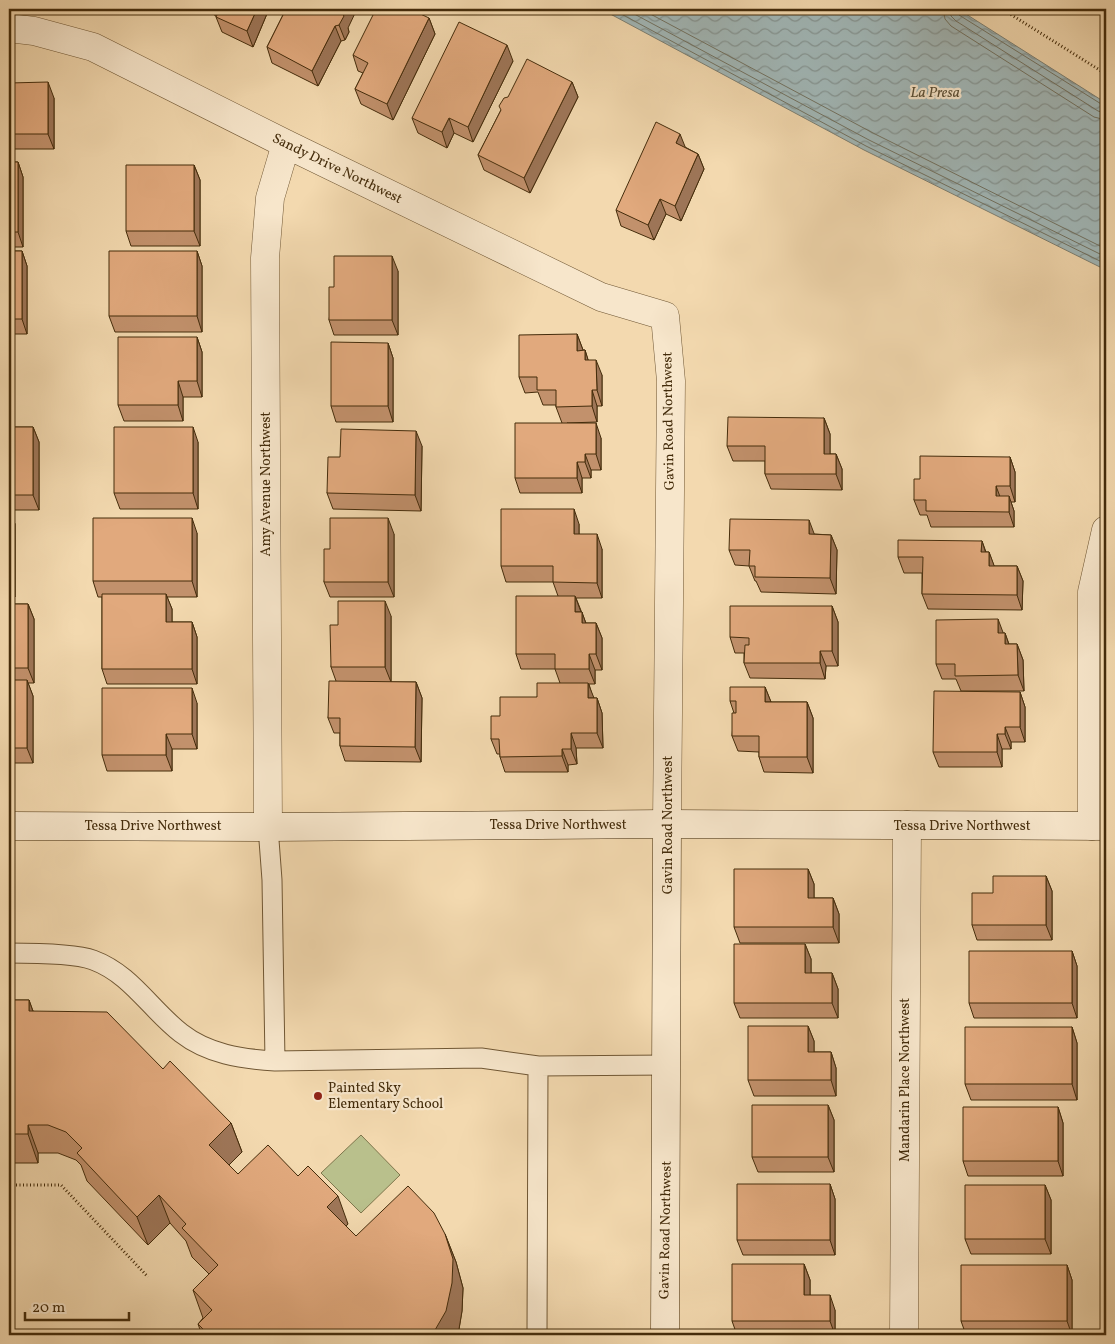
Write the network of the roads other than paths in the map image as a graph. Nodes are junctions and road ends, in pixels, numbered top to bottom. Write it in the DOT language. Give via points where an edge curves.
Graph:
graph roads {
  1 [pos="9,28"];
  2 [pos="286,144"];
  3 [pos="665,316"];
  4 [pos="1106,530"];
  5 [pos="667,824"];
  6 [pos="9,826"];
  7 [pos="907,826"];
  8 [pos="1099,826"];
  9 [pos="268,827"];
  10 [pos="9,953"];
  11 [pos="275,1060"];
  12 [pos="668,1065"];
  13 [pos="538,1066"];
  14 [pos="537,1335"];
  15 [pos="665,1335"];
  16 [pos="904,1335"];
  1 -- 2 [label="street, Sandy Drive Northwest" via="34,31 93,47"];
  2 -- 3 [label="street, Sandy Drive Northwest" via="601,297"];
  2 -- 9 [label="street, Amy Avenue Northwest" via="270,198 265,258"];
  3 -- 5 [label="street, Gavin Road Northwest" via="671,381"];
  4 -- 8 [label="street" via="1092,592"];
  5 -- 7 [label="street, Tessa Drive Northwest"];
  5 -- 9 [label="street, Tessa Drive Northwest"];
  5 -- 12 [label="street, Gavin Road Northwest"];
  6 -- 9 [label="street, Tessa Drive Northwest"];
  7 -- 8 [label="street, Tessa Drive Northwest"];
  7 -- 16 [label="street, Mandarin Place Northwest"];
  9 -- 11 [label="lane"];
  10 -- 11 [label="lane" via="92,960 128,980 181,1033 213,1051 246,1060"];
  11 -- 13 [label="lane" via="481,1058"];
  12 -- 13 [label="lane"];
  12 -- 15 [label="street, Gavin Road Northwest"];
  13 -- 14 [label="lane"];
}
